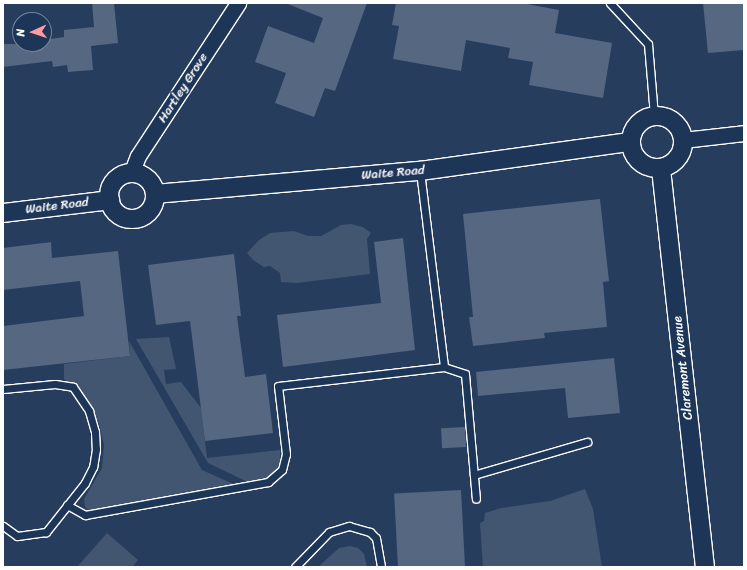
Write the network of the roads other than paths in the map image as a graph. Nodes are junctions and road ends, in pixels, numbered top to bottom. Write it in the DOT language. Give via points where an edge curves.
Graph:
graph roads {
  1 [pos="238,3"];
  2 [pos="610,3"];
  3 [pos="654,116"];
  4 [pos="744,133"];
  5 [pos="683,140"];
  6 [pos="630,142"];
  7 [pos="661,169"];
  8 [pos="420,171"];
  9 [pos="131,174"];
  10 [pos="155,194"];
  11 [pos="110,200"];
  12 [pos="3,212"];
  13 [pos="444,367"];
  14 [pos="3,389"];
  15 [pos="587,442"];
  16 [pos="474,475"];
  17 [pos="476,499"];
  18 [pos="67,505"];
  19 [pos="3,526"];
  20 [pos="295,567"];
  21 [pos="381,567"];
  22 [pos="705,567"];
  1 -- 9 [label="street, Hartley Grove" via="138,156"];
  2 -- 3 [label="lane" via="648,44"];
  3 -- 5 [label="street" via="672,120 681,131"];
  3 -- 6 [label="street" via="636,125"];
  4 -- 5 [label="street"];
  5 -- 7 [label="street" via="679,157"];
  6 -- 7 [label="street" via="634,155 643,165"];
  6 -- 8 [label="street, Waite Road"];
  7 -- 22 [label="street, Claremont Avenue"];
  8 -- 10 [label="street, Waite Road"];
  8 -- 13 [label="lane"];
  9 -- 10 [label="street" via="146,178"];
  9 -- 11 [label="street" via="123,175 113,185"];
  10 -- 11 [label="street" via="151,209 139,218 131,219 117,214"];
  11 -- 12 [label="street, Waite Road"];
  13 -- 16 [label="lane" via="465,374"];
  13 -- 18 [label="lane" via="278,386 286,454 282,470 268,482 85,515"];
  14 -- 18 [label="lane" via="55,384 73,387 89,411 95,432 93,467"];
  15 -- 16 [label="lane"];
  16 -- 17 [label="lane"];
  18 -- 19 [label="lane" via="46,532 17,536"];
  20 -- 21 [label="lane" via="329,532 349,526 370,532 376,538"];
}
